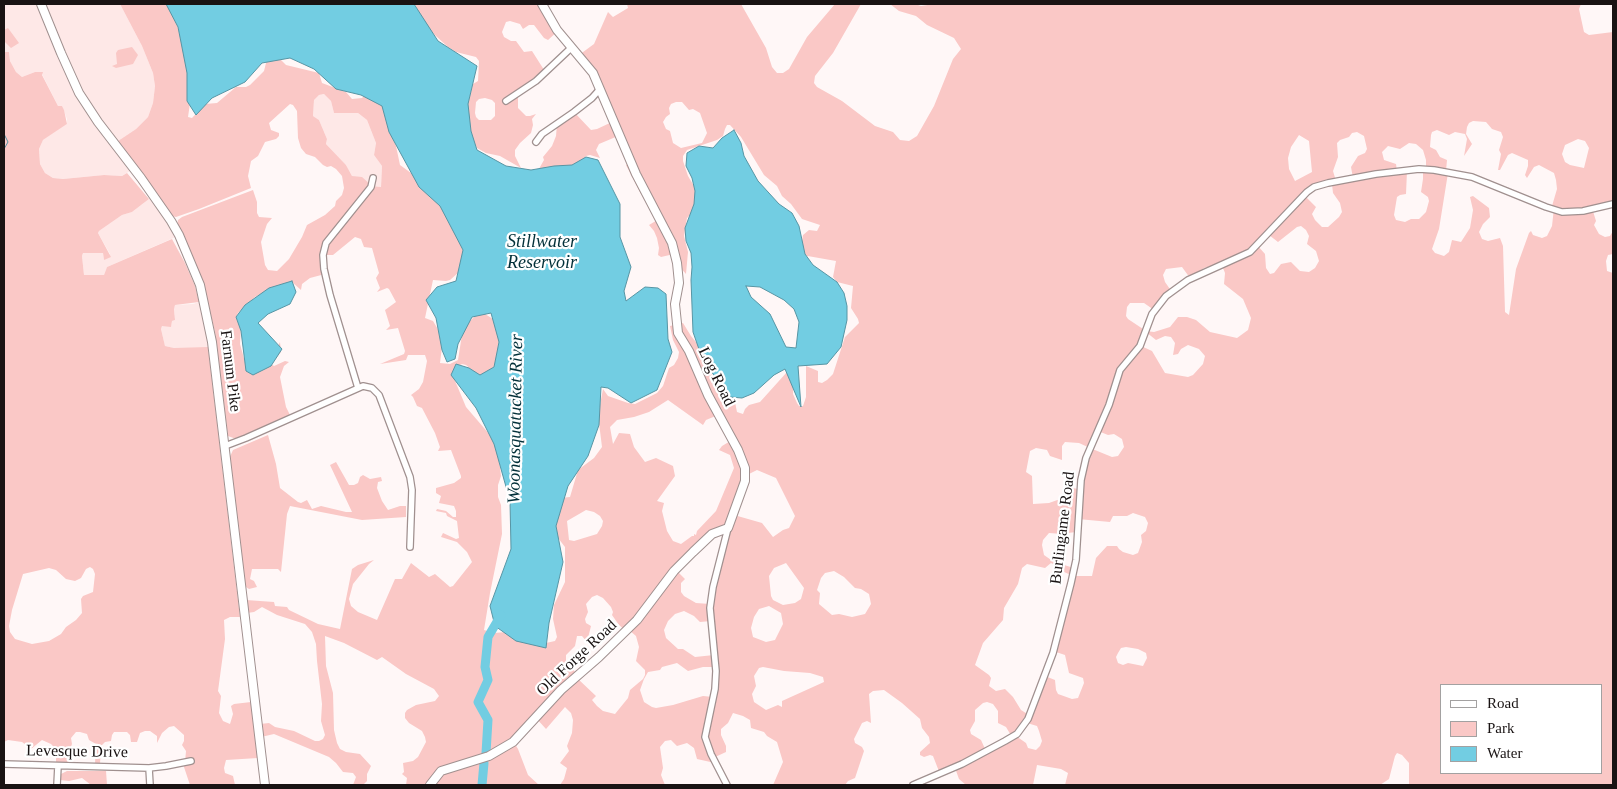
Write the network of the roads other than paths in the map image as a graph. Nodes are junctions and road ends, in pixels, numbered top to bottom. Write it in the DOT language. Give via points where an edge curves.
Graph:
graph roads {
  1 [pos="41,4"];
  2 [pos="542,4"];
  3 [pos="571,48"];
  4 [pos="600,90"];
  5 [pos="506,101"];
  6 [pos="536,142"];
  7 [pos="373,178"];
  8 [pos="1613,204"];
  9 [pos="358,388"];
  10 [pos="225,446"];
  11 [pos="728,528"];
  12 [pos="410,547"];
  13 [pos="191,761"];
  14 [pos="4,764"];
  15 [pos="58,766"];
  16 [pos="149,768"];
  17 [pos="57,785"];
  18 [pos="150,785"];
  19 [pos="265,785"];
  20 [pos="430,785"];
  21 [pos="727,785"];
  22 [pos="913,785"];
  1 -- 10 [label="street, Farnum Pike" via="79,93 171,221 194,270 209,323"];
  2 -- 3 [label="street, Log Road"];
  3 -- 4 [label="street, Log Road" via="593,74"];
  3 -- 5 [label="street" via="536,81"];
  4 -- 6 [label="street"];
  4 -- 11 [label="street, Log Road" via="636,174 672,243 678,263 675,304 678,333 745,468 744,482"];
  7 -- 9 [label="street" via="371,187 326,243 323,256 330,295"];
  8 -- 22 [label="street, Burlingame Road" via="1562,212 1472,177 1434,170 1376,174 1328,183 1307,192 1250,252 1188,280 1166,296 1152,314 1140,346 1120,370 1086,458 1071,583 1053,653 1028,719 1017,734 1006,741"];
  9 -- 10 [label="street"];
  9 -- 12 [label="street" via="372,388 379,396 410,477"];
  10 -- 19 [label="street, Farnum Pike"];
  11 -- 20 [label="street, Old Forge Road" via="712,534 693,552 674,571 637,620 560,690 513,742 489,756 441,772"];
  11 -- 21 [label="street, Log Road" via="710,608 716,671 706,737"];
  13 -- 16 [label="street, Levesque Drive"];
  14 -- 15 [label="street, Levesque Drive"];
  15 -- 16 [label="street, Levesque Drive"];
  15 -- 17 [label="street"];
  16 -- 18 [label="street"];
}
